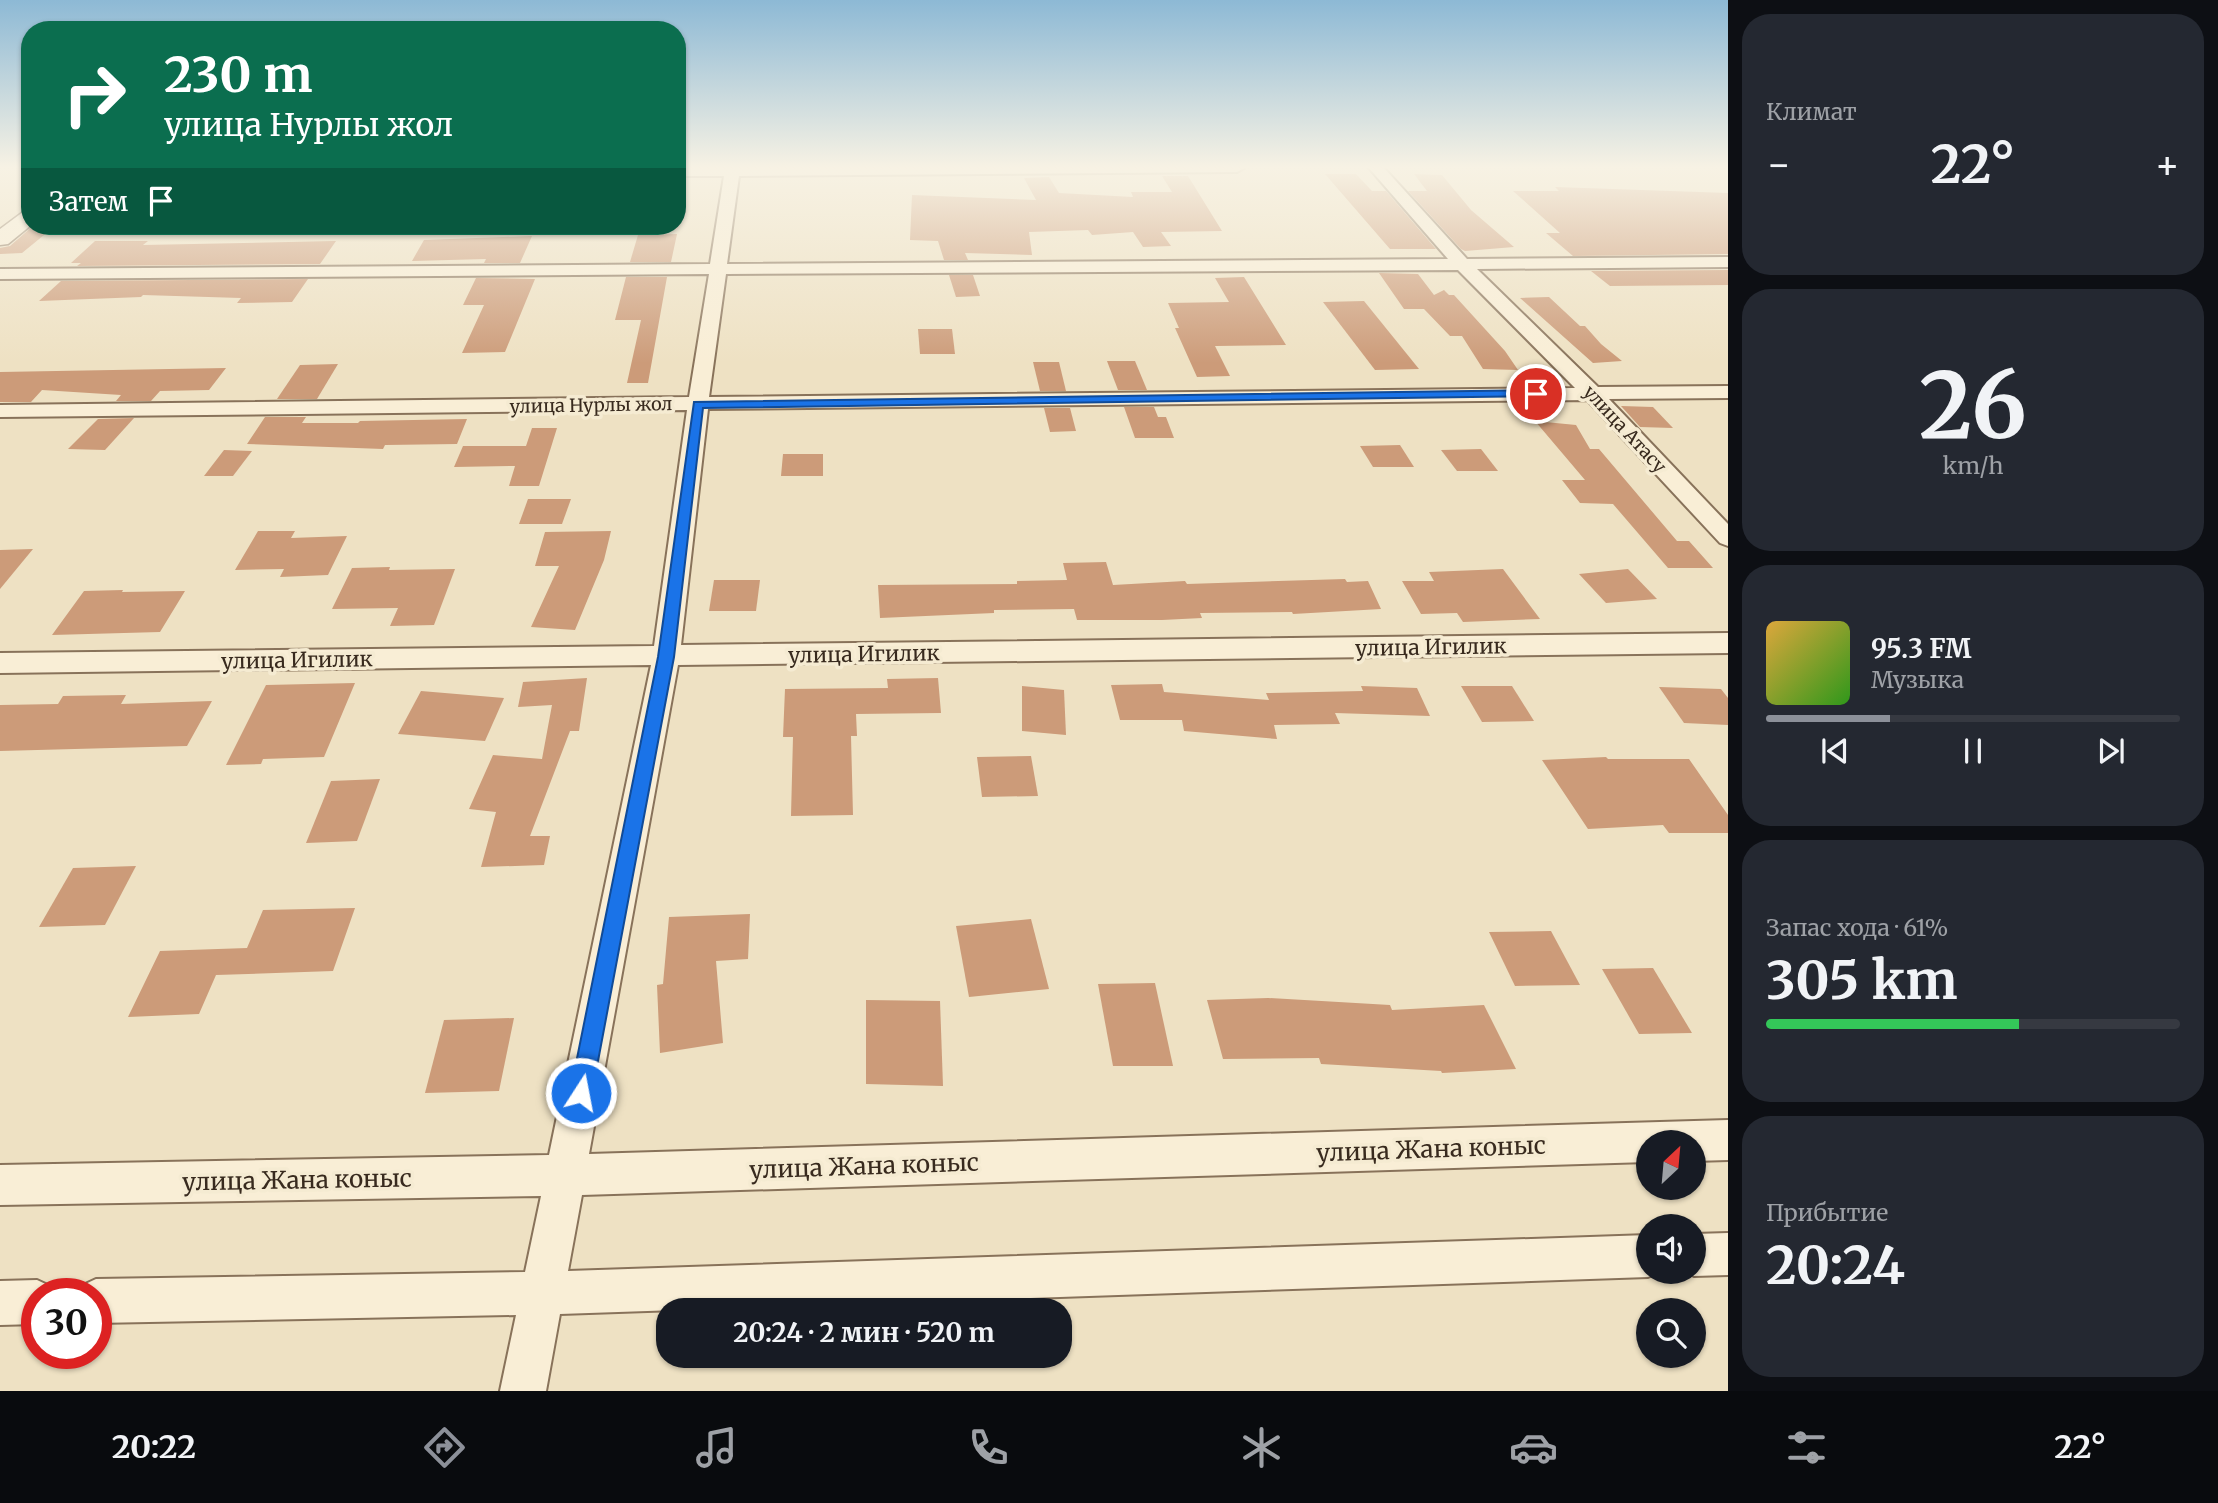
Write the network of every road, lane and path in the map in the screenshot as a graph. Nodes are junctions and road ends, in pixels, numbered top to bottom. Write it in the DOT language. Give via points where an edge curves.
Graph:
graph roads {
  1 [pos="723,233"];
  2 [pos="1434,233"];
  3 [pos="1728,262"];
  4 [pos="1464,266"];
  5 [pos="718,271"];
  6 [pos="0,274"];
  7 [pos="1728,392"];
  8 [pos="1592,393"];
  9 [pos="698,404"];
  10 [pos="0,411"];
  11 [pos="1728,538"];
  12 [pos="1728,643"];
  13 [pos="666,657"];
  14 [pos="0,663"];
  15 [pos="1728,1140"];
  16 [pos="565,1175"];
  17 [pos="0,1185"];
  18 [pos="1728,1254"];
  19 [pos="1706,1255"];
  20 [pos="1636,1256"];
  21 [pos="542,1293"];
  22 [pos="112,1301"];
  23 [pos="21,1302"];
  24 [pos="0,1303"];
  25 [pos="523,1391"];
  1 -- 5 [label="street"];
  2 -- 4 [label="street, улица Атасу"];
  3 -- 4 [label="street"];
  4 -- 5 [label="street"];
  4 -- 8 [label="street, улица Атасу"];
  5 -- 6 [label="street"];
  5 -- 9 [label="street"];
  7 -- 8 [label="street, улица Нурлы жол"];
  8 -- 9 [label="street, улица Нурлы жол"];
  8 -- 11 [label="street, улица Атасу"];
  9 -- 10 [label="street, улица Нурлы жол"];
  9 -- 13 [label="street"];
  12 -- 13 [label="street, улица Игилик"];
  13 -- 14 [label="street, улица Игилик"];
  13 -- 16 [label="street"];
  15 -- 16 [label="street, улица Жана коныс"];
  16 -- 17 [label="street, улица Жана коныс"];
  16 -- 21 [label="street"];
  18 -- 19 [label="street"];
  20 -- 21 [label="street"];
  21 -- 22 [label="street"];
  21 -- 25 [label="street"];
  23 -- 24 [label="street"];
}
